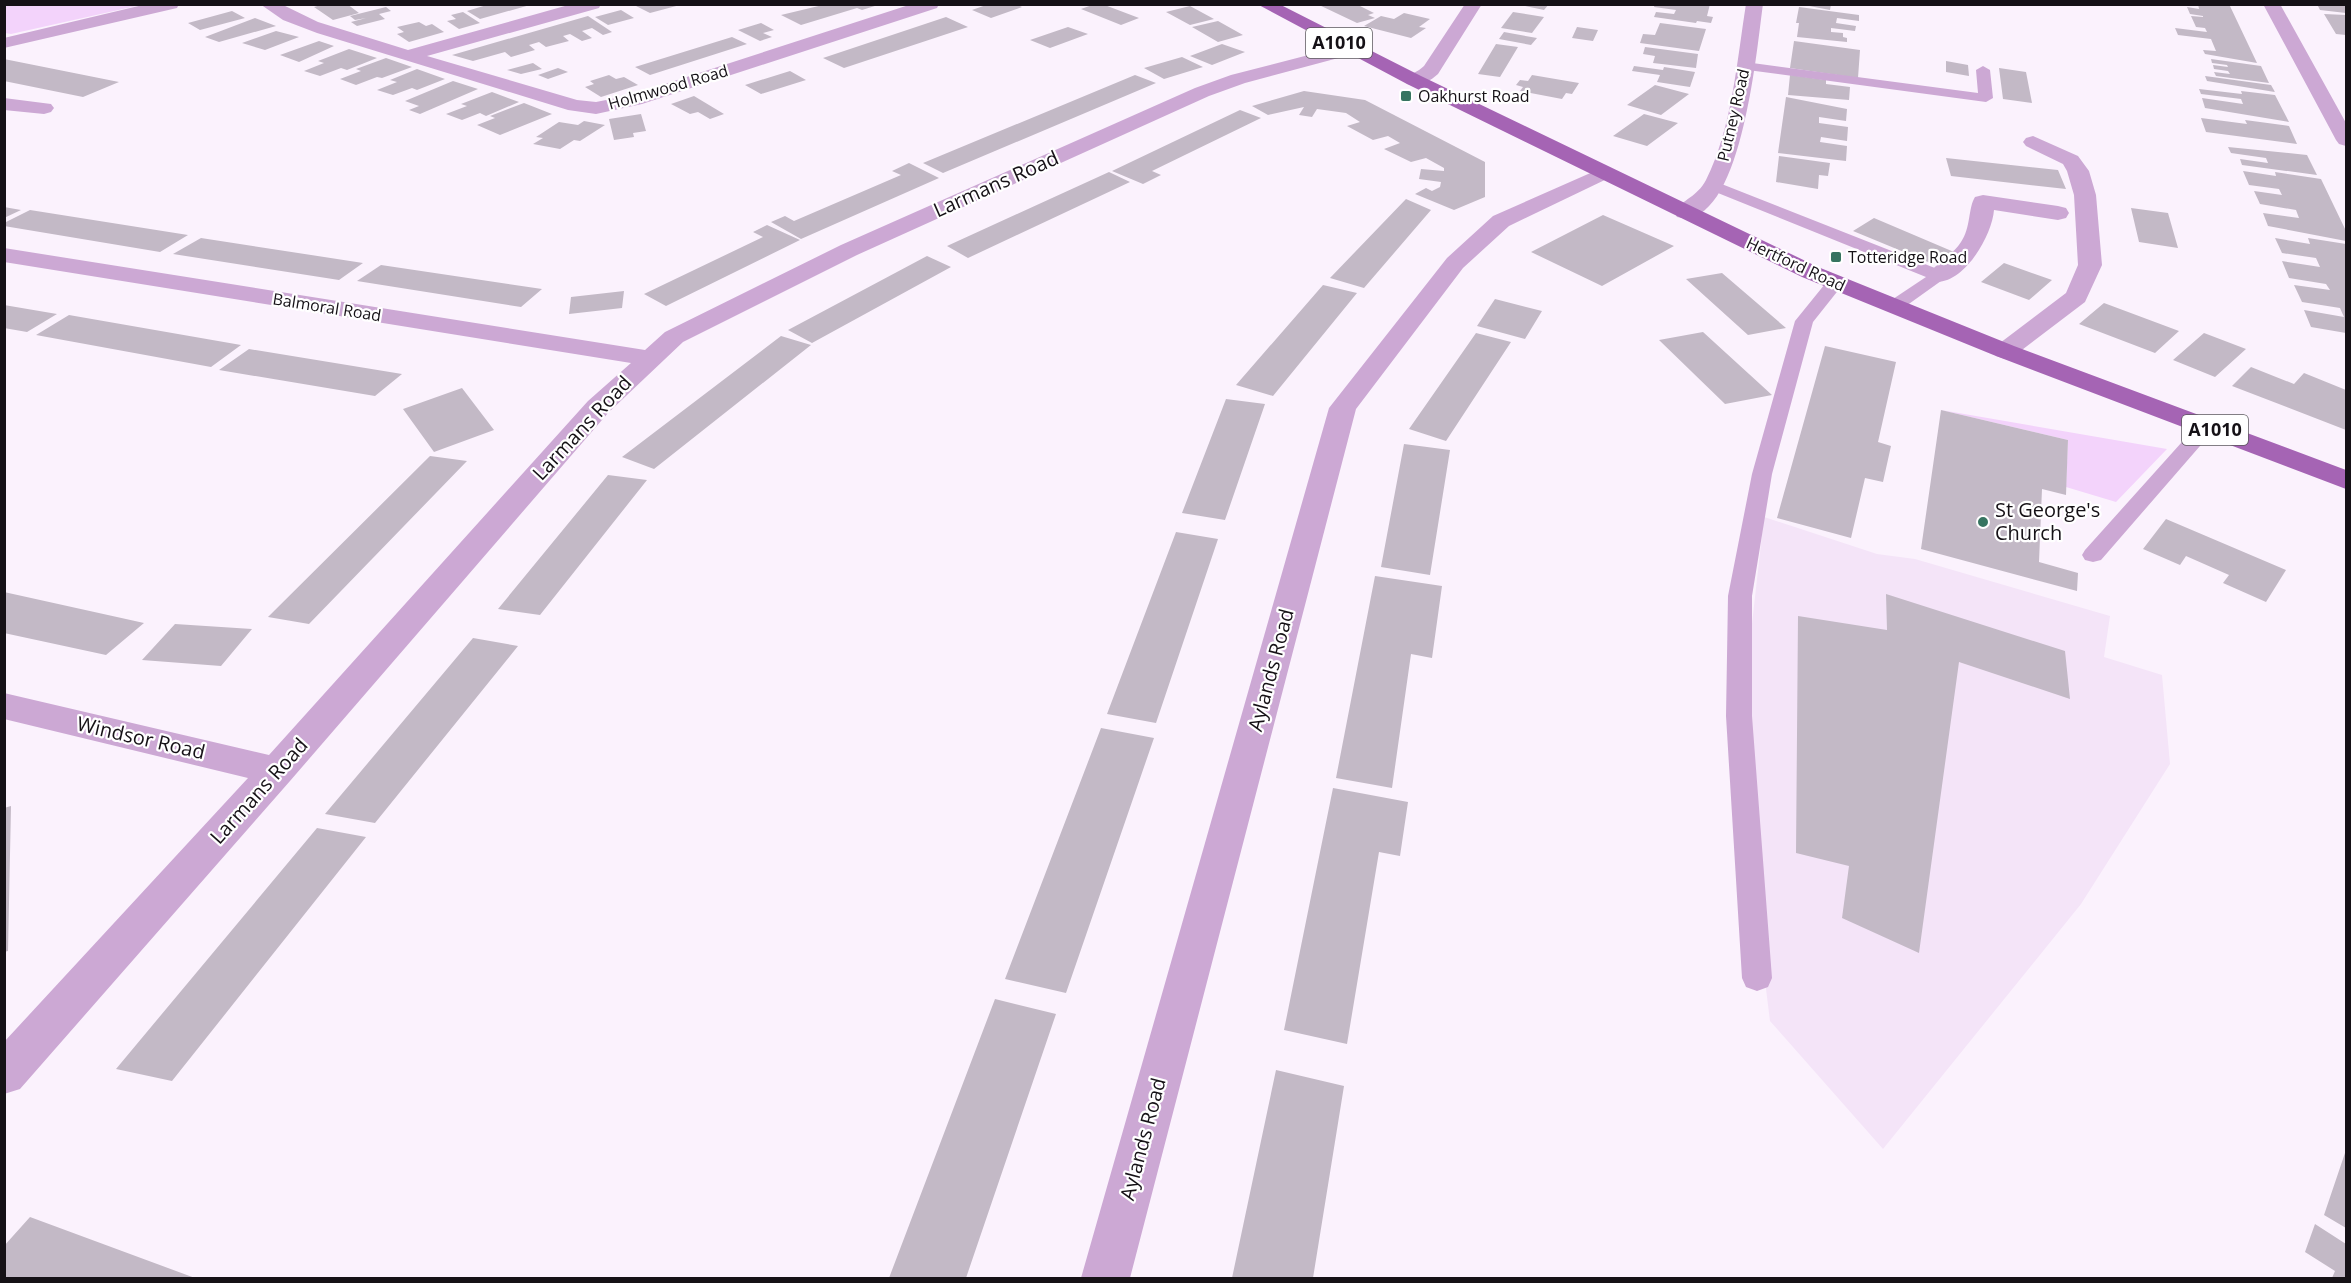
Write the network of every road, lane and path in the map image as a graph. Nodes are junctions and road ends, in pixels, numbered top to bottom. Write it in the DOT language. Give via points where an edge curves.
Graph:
graph roads {
  1 [pos="171,4"];
  2 [pos="268,4"];
  3 [pos="593,4"];
  4 [pos="931,4"];
  5 [pos="1265,4"];
  6 [pos="1474,4"];
  7 [pos="1755,4"];
  8 [pos="2271,4"];
  9 [pos="4,43"];
  10 [pos="1352,49"];
  11 [pos="407,56"];
  12 [pos="1745,66"];
  13 [pos="1983,70"];
  14 [pos="1414,80"];
  15 [pos="4,104"];
  16 [pos="44,108"];
  17 [pos="2346,140"];
  18 [pos="2033,142"];
  19 [pos="1604,173"];
  20 [pos="1714,186"];
  21 [pos="1685,212"];
  22 [pos="2058,213"];
  23 [pos="4,255"];
  24 [pos="1940,276"];
  25 [pos="1835,283"];
  26 [pos="1893,307"];
  27 [pos="2005,351"];
  28 [pos="649,358"];
  29 [pos="2206,427"];
  30 [pos="2346,480"];
  31 [pos="2093,555"];
  32 [pos="4,706"];
  33 [pos="278,771"];
  34 [pos="1757,978"];
  35 [pos="4,1074"];
  36 [pos="1105,1278"];
  1 -- 9 [label="street"];
  2 -- 11 [label="street, Holmwood Road" via="325,30"];
  3 -- 11 [label="street"];
  4 -- 11 [label="street, Holmwood Road" via="635,100 596,108 575,106"];
  5 -- 10 [label="main road, Hertford Road / A1010"];
  6 -- 14 [label="street" via="1428,74"];
  7 -- 12 [label="street, Putney Road"];
  8 -- 17 [label="street"];
  10 -- 14 [label="main road, Hertford Road / A1010"];
  10 -- 28 [label="street, Larmans Road" via="1202,92 849,250 674,337"];
  12 -- 13 [label="lane" via="1986,98"];
  12 -- 20 [label="street, Putney Road" via="1730,140"];
  14 -- 19 [label="main road, Hertford Road / A1010"];
  15 -- 16 [label="street"];
  18 -- 27 [label="street" via="2071,160 2078,171 2085,195 2090,265 2076,297"];
  19 -- 21 [label="main road, Hertford Road / A1010"];
  19 -- 36 [label="street, Aylands Road" via="1501,221 1455,263 1343,408"];
  20 -- 21 [label="street, Putney Road" via="1706,198"];
  20 -- 24 [label="lane"];
  21 -- 25 [label="main road, Hertford Road / A1010"];
  22 -- 24 [label="street" via="1983,202 1983,219 1974,243 1958,263"];
  23 -- 28 [label="street, Balmoral Road"];
  24 -- 26 [label="lane"];
  25 -- 26 [label="main road, Hertford Road / A1010"];
  25 -- 34 [label="lane" via="1804,321 1762,474 1740,596 1739,716"];
  26 -- 27 [label="main road, Hertford Road / A1010"];
  27 -- 29 [label="main road, Hertford Road / A1010"];
  28 -- 33 [label="street, Larmans Road" via="598,407"];
  29 -- 30 [label="main road, Hertford Road / A1010"];
  29 -- 31 [label="lane"];
  32 -- 33 [label="street, Windsor Road"];
  33 -- 35 [label="street, Larmans Road"];
}
